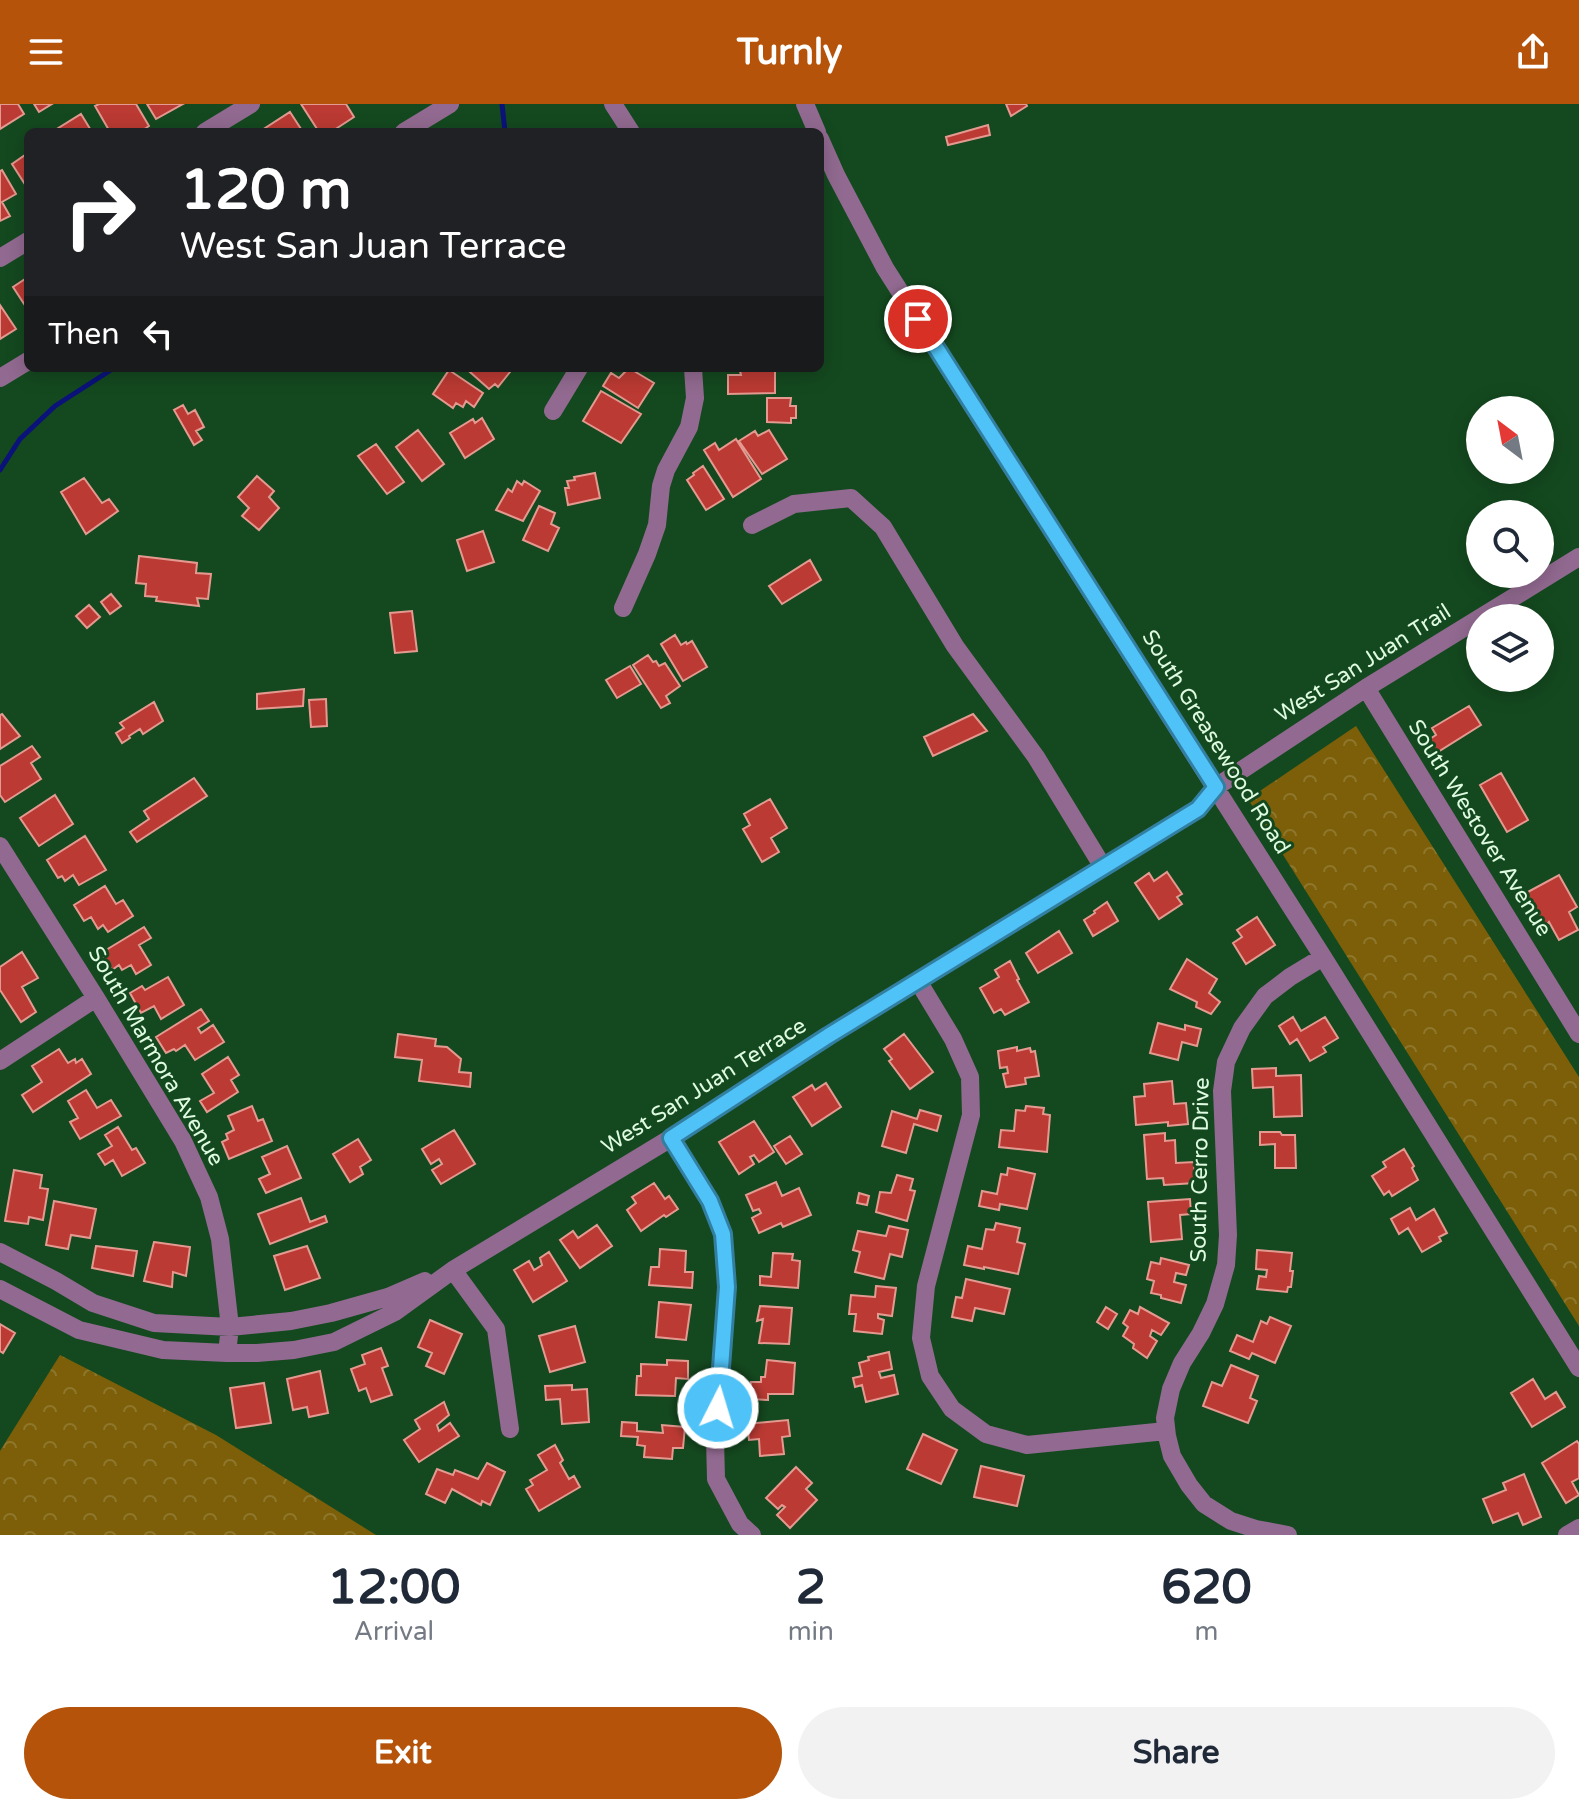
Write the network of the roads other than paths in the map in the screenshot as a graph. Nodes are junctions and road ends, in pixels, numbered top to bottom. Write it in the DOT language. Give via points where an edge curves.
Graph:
graph roads {
  1 [pos="251,104"];
  2 [pos="450,104"];
  3 [pos="613,104"];
  4 [pos="805,104"];
  5 [pos="212,128"];
  6 [pos="411,128"];
  7 [pos="628,128"];
  8 [pos="815,128"];
  9 [pos="824,148"];
  10 [pos="24,243"];
  11 [pos="0,258"];
  12 [pos="24,363"];
  13 [pos="577,372"];
  14 [pos="693,372"];
  15 [pos="0,378"];
  16 [pos="553,411"];
  17 [pos="752,525"];
  18 [pos="1579,557"];
  19 [pos="623,608"];
  20 [pos="1366,688"];
  21 [pos="1216,787"];
  22 [pos="0,846"];
  23 [pos="1103,867"];
  24 [pos="1323,957"];
  25 [pos="918,981"];
  26 [pos="96,998"];
  27 [pos="1579,1034"];
  28 [pos="0,1061"];
  29 [pos="671,1138"];
  30 [pos="0,1252"];
  31 [pos="453,1270"];
  32 [pos="0,1289"];
  33 [pos="230,1327"];
  34 [pos="227,1353"];
  35 [pos="1579,1368"];
  36 [pos="510,1429"];
  37 [pos="1166,1431"];
  38 [pos="1579,1528"];
  39 [pos="752,1535"];
  40 [pos="1288,1535"];
  41 [pos="1567,1535"];
  1 -- 5 [label="street"];
  2 -- 6 [label="street"];
  3 -- 7 [label="street"];
  4 -- 8 [label="street"];
  9 -- 21 [label="street, South Greasewood Road" via="885,268"];
  10 -- 11 [label="street"];
  12 -- 15 [label="street"];
  13 -- 16 [label="street"];
  14 -- 19 [label="street" via="689,427 666,470 657,525"];
  17 -- 23 [label="street" via="794,504 851,498 883,527 955,646 1036,757"];
  18 -- 20 [label="street, West San Juan Trail"];
  20 -- 21 [label="street, West San Juan Trail"];
  20 -- 27 [label="street, South Westover Avenue"];
  21 -- 23 [label="street, West San Juan Terrace" via="1198,809"];
  21 -- 24 [label="street, South Greasewood Road"];
  22 -- 26 [label="street, South Marmora Avenue"];
  23 -- 25 [label="street, West San Juan Terrace"];
  24 -- 35 [label="street, South Greasewood Road"];
  24 -- 37 [label="street, South Cerro Drive" via="1265,996 1226,1062 1226,1265 1215,1304 1171,1389"];
  25 -- 29 [label="street, West San Juan Terrace"];
  25 -- 37 [label="street" via="970,1077 971,1115 926,1286 921,1338 930,1376 952,1409 986,1434 1027,1445"];
  26 -- 28 [label="street"];
  26 -- 33 [label="street, South Marmora Avenue" via="183,1141 209,1197 220,1239"];
  29 -- 31 [label="street, West San Juan Terrace"];
  29 -- 39 [label="street" via="710,1201 723,1234 727,1287 716,1479 740,1524"];
  30 -- 33 [label="street, West San Juan Terrace" via="93,1303 154,1323"];
  31 -- 33 [label="street, West San Juan Terrace" via="331,1313"];
  31 -- 34 [label="street, West San Juan Terrace" via="395,1312 334,1342"];
  31 -- 36 [label="street" via="496,1329"];
  32 -- 34 [label="street, West San Juan Terrace" via="79,1330 163,1350"];
  33 -- 34 [label="street, South Marmora Avenue"];
  37 -- 40 [label="street, South Cerro Drive" via="1172,1456 1204,1504 1231,1521"];
  38 -- 41 [label="street"];
}
